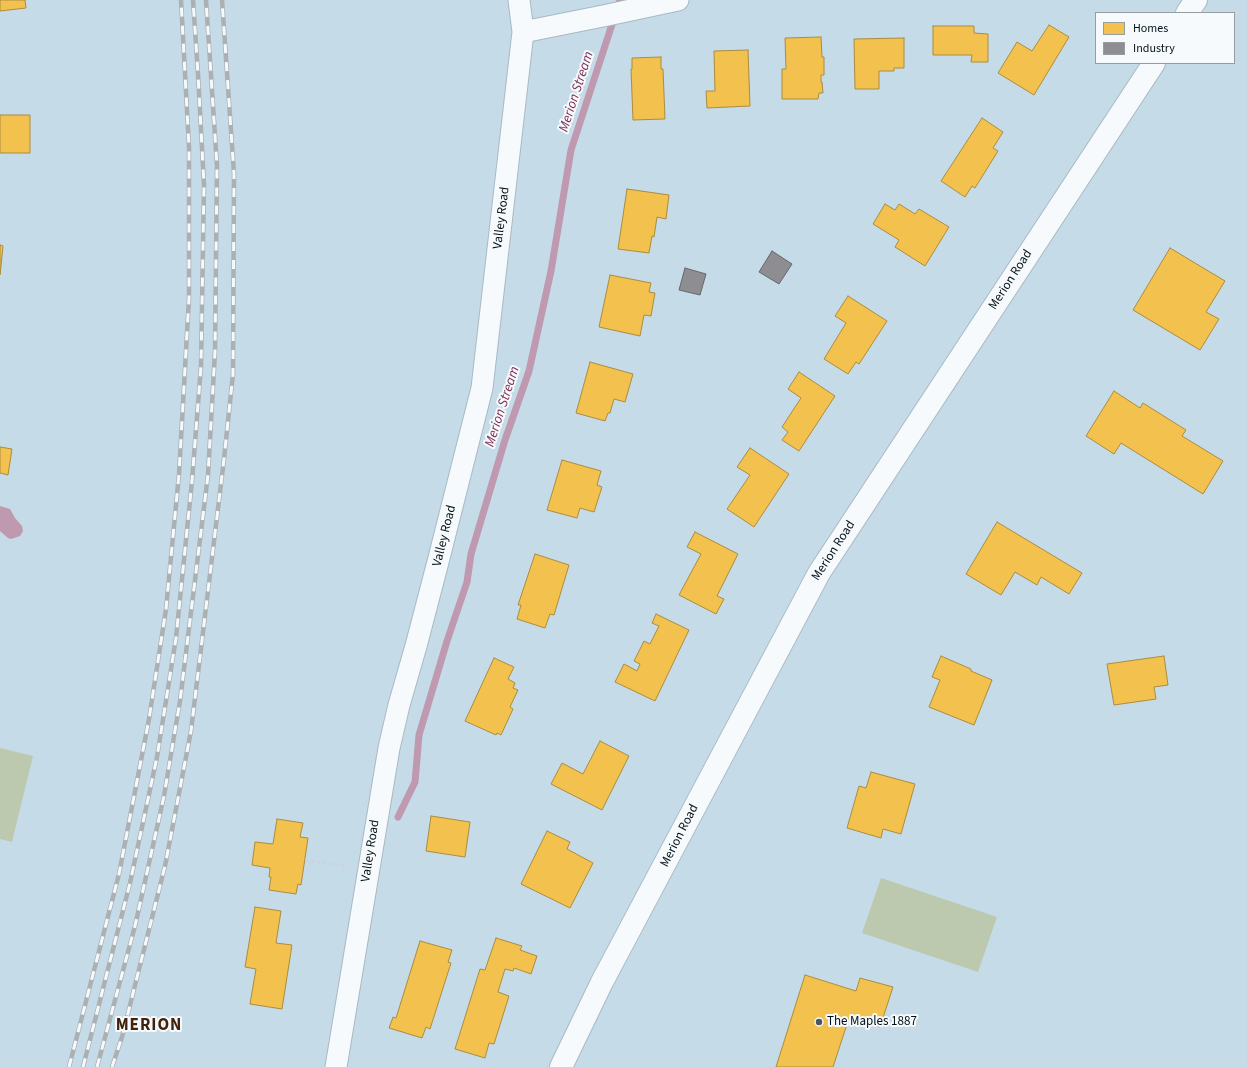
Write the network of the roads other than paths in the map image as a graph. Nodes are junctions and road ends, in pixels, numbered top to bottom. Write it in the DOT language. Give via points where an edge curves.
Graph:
graph roads {
  1 [pos="519,0"];
  2 [pos="678,0"];
  3 [pos="1196,0"];
  4 [pos="1188,12"];
  5 [pos="523,32"];
  6 [pos="1153,64"];
  7 [pos="336,1067"];
  8 [pos="561,1067"];
  1 -- 5 [label="street, Valley Road"];
  2 -- 5 [label="street"];
  3 -- 4 [label="street"];
  5 -- 7 [label="street, Valley Road" via="482,388 389,748"];
  6 -- 8 [label="street, Merion Road" via="819,573 602,982"];
}
